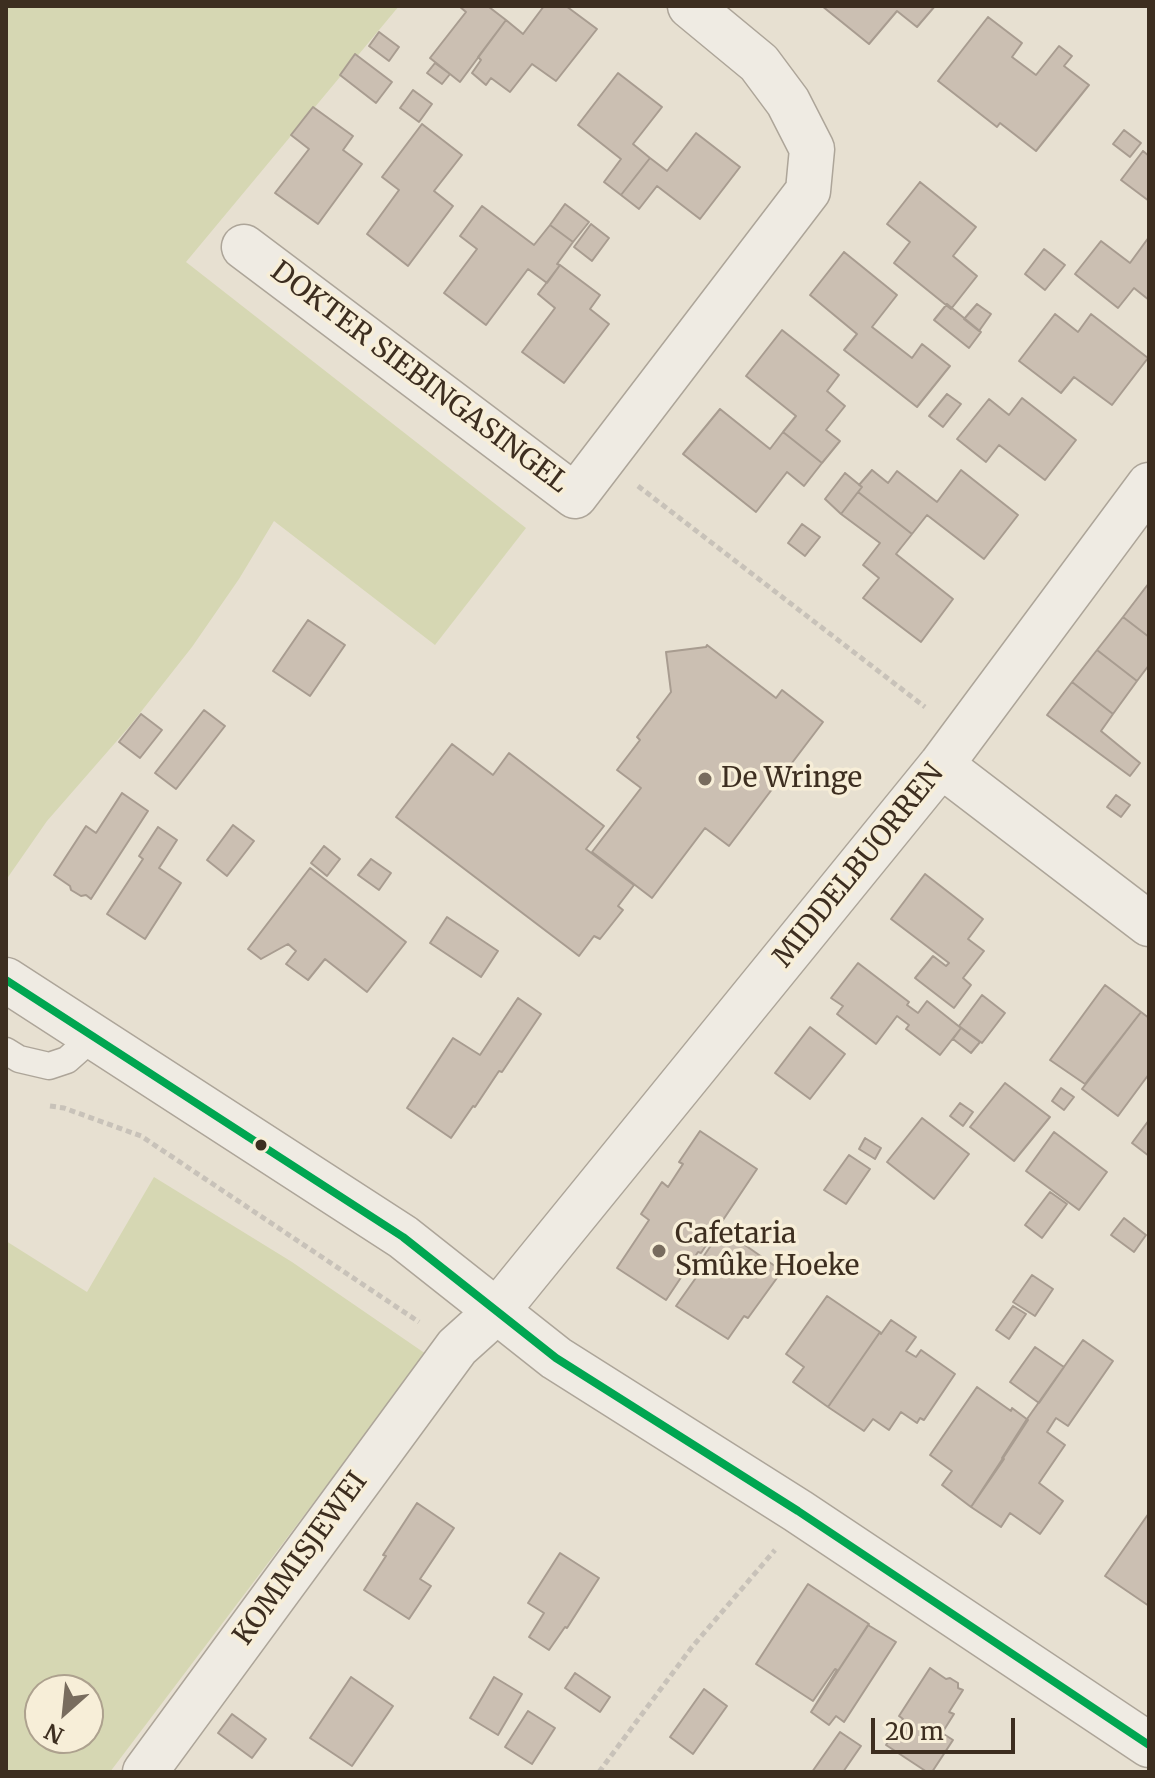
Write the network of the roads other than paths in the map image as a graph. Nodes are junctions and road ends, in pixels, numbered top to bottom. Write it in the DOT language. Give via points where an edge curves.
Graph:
graph roads {
  1 [pos="702,10"];
  2 [pos="244,247"];
  3 [pos="1149,485"];
  4 [pos="952,751"];
  5 [pos="1149,924"];
  6 [pos="6,980"];
  7 [pos="94,1036"];
  8 [pos="6,1051"];
  9 [pos="497,1311"];
  10 [pos="1149,1745"];
  11 [pos="145,1772"];
  1 -- 2 [label="street, DOKTER SIEBINGASINGEL" via="759,63 788,102 812,149 808,191 575,496"];
  3 -- 4 [label="street, MIDDELBUORREN"];
  4 -- 5 [label="street"];
  4 -- 9 [label="street, MIDDELBUORREN"];
  6 -- 7 [label="street"];
  7 -- 8 [label="lane" via="67,1060 49,1066"];
  7 -- 9 [label="street" via="403,1237"];
  9 -- 10 [label="street" via="556,1358 798,1511"];
  9 -- 11 [label="street, KOMMISJEWEI" via="457,1347"];
}
